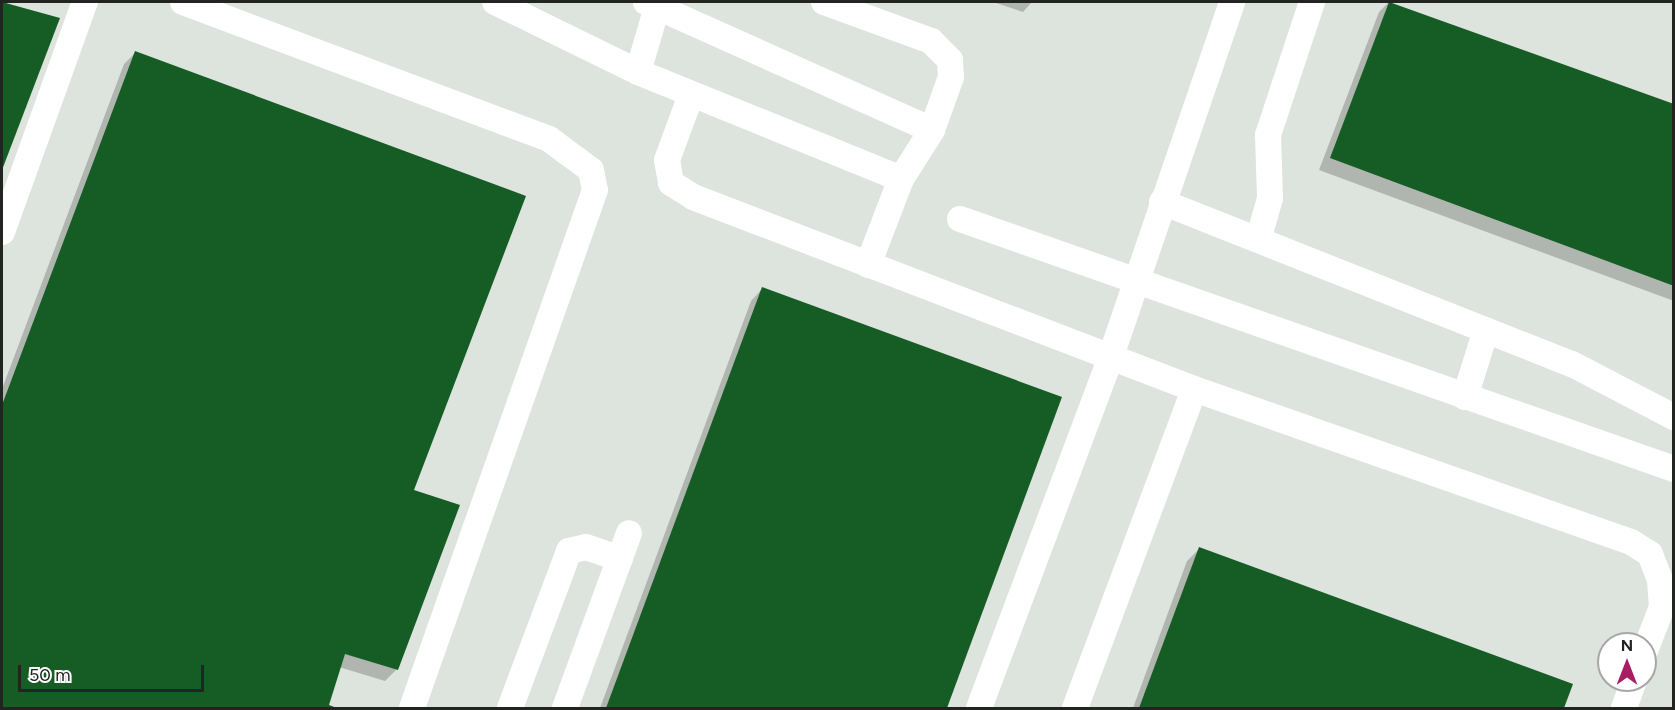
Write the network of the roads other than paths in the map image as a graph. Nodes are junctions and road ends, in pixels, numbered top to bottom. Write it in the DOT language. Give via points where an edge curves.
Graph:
graph roads {
  1 [pos="85,2"];
  2 [pos="183,2"];
  3 [pos="495,2"];
  4 [pos="824,2"];
  5 [pos="1232,2"];
  6 [pos="1312,2"];
  7 [pos="652,4"];
  8 [pos="638,72"];
  9 [pos="691,95"];
  10 [pos="932,130"];
  11 [pos="900,179"];
  12 [pos="1162,202"];
  13 [pos="960,219"];
  14 [pos="2,232"];
  15 [pos="1259,237"];
  16 [pos="868,265"];
  17 [pos="1138,279"];
  18 [pos="1486,330"];
  19 [pos="1111,356"];
  20 [pos="1194,389"];
  21 [pos="1465,397"];
  22 [pos="1674,417"];
  23 [pos="1674,470"];
  24 [pos="629,533"];
  25 [pos="620,559"];
  26 [pos="1652,632"];
  27 [pos="1630,692"];
  28 [pos="412,708"];
  29 [pos="510,708"];
  30 [pos="565,708"];
  31 [pos="979,708"];
  32 [pos="1074,708"];
  33 [pos="1624,708"];
  1 -- 14 [label="street"];
  2 -- 28 [label="street" via="549,140 591,170 596,190"];
  3 -- 8 [label="street"];
  4 -- 10 [label="street" via="946,50 951,77"];
  5 -- 12 [label="street"];
  6 -- 15 [label="street" via="1268,135 1270,198"];
  7 -- 8 [label="street"];
  7 -- 10 [label="street"];
  8 -- 9 [label="street"];
  9 -- 11 [label="street"];
  9 -- 16 [label="street" via="667,160 671,183"];
  10 -- 11 [label="street"];
  11 -- 16 [label="street"];
  12 -- 15 [label="street"];
  12 -- 17 [label="street"];
  13 -- 17 [label="street"];
  15 -- 18 [label="street"];
  16 -- 19 [label="street"];
  17 -- 19 [label="street"];
  17 -- 21 [label="street"];
  18 -- 21 [label="street"];
  18 -- 22 [label="street" via="1572,364"];
  19 -- 20 [label="street"];
  19 -- 31 [label="street"];
  20 -- 26 [label="street" via="1632,542 1650,555 1660,580 1662,607"];
  20 -- 32 [label="street"];
  21 -- 23 [label="street"];
  24 -- 25 [label="street"];
  25 -- 29 [label="street" via="586,547 569,551"];
  25 -- 30 [label="street"];
  27 -- 33 [label="street"];
}
